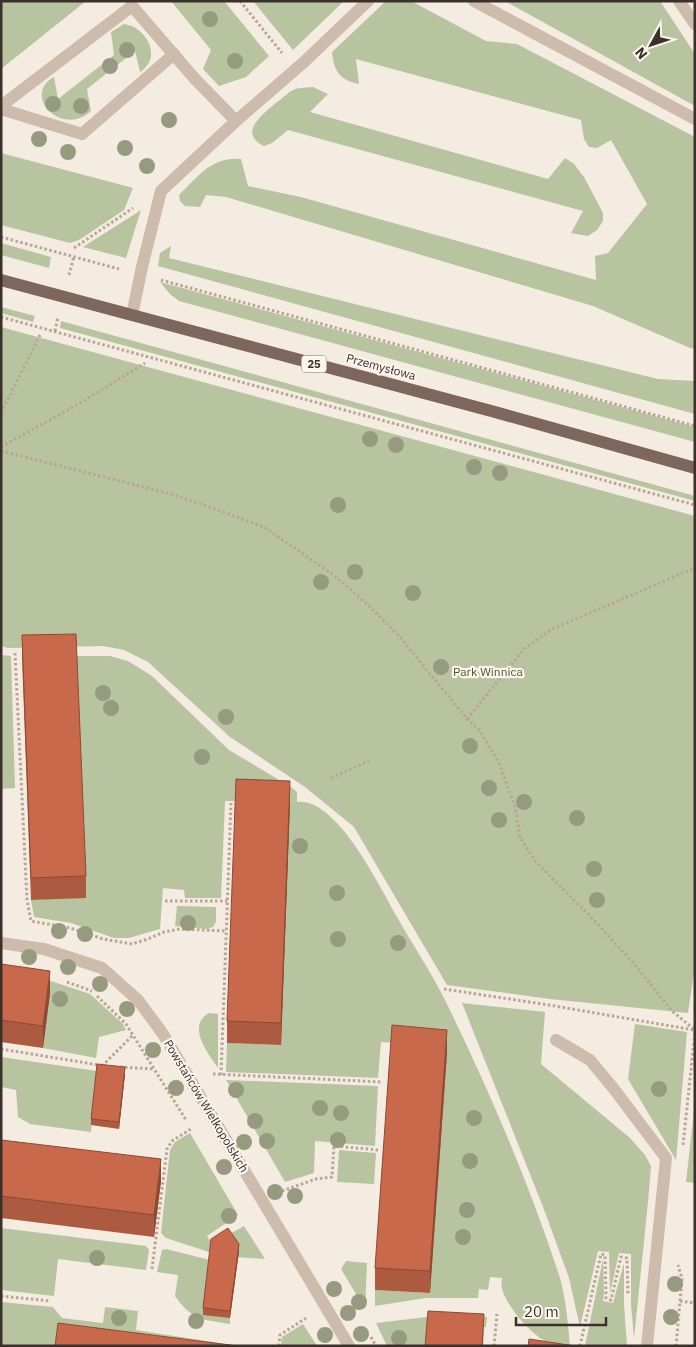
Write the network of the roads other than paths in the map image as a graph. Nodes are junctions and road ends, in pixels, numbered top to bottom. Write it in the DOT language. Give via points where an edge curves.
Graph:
graph roads {
  1 [pos="368,1"];
  2 [pos="474,1"];
  3 [pos="679,1"];
  4 [pos="695,24"];
  5 [pos="174,54"];
  6 [pos="1,107"];
  7 [pos="695,119"];
  8 [pos="236,121"];
  9 [pos="1,280"];
  10 [pos="132,315"];
  11 [pos="695,468"];
  12 [pos="1,943"];
  13 [pos="556,1040"];
  14 [pos="349,1346"];
  15 [pos="648,1346"];
  1 -- 8 [label="street"];
  2 -- 7 [label="street"];
  3 -- 4 [label="street"];
  5 -- 6 [label="street" via="82,134"];
  5 -- 6 [label="street" via="132,6"];
  5 -- 8 [label="street"];
  8 -- 10 [label="street" via="161,191"];
  9 -- 10 [label="main road, Przemysłowa / 25"];
  10 -- 11 [label="main road, Przemysłowa / 25"];
  12 -- 14 [label="street, Powstańców Wielkopolskich" via="44,949 102,968 138,1000 163,1034"];
  13 -- 15 [label="street" via="590,1060 666,1158"];
}
